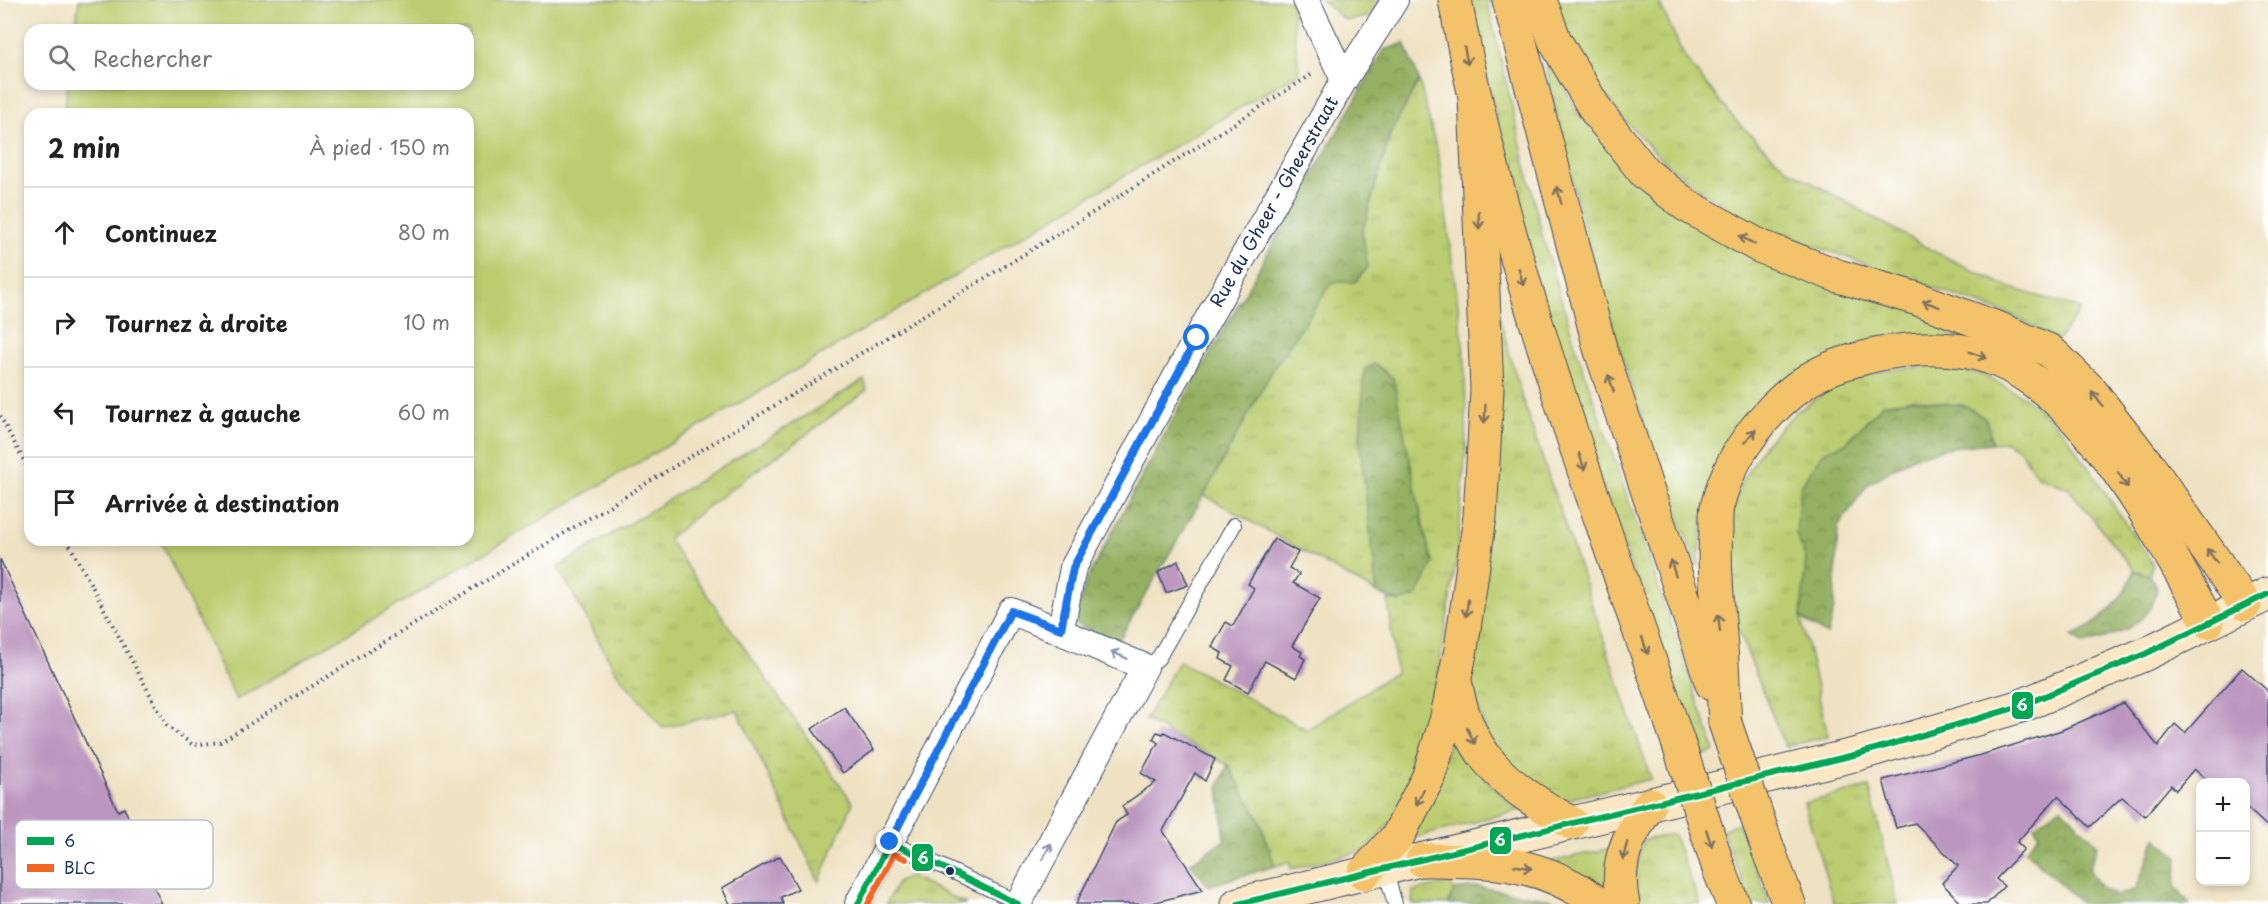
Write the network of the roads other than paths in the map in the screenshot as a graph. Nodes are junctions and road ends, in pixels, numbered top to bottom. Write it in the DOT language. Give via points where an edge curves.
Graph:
graph roads {
  1 [pos="1306,0"];
  2 [pos="1395,0"];
  3 [pos="1509,0"];
  4 [pos="1540,0"];
  5 [pos="1457,7"];
  6 [pos="1340,70"];
  7 [pos="1475,98"];
  8 [pos="1234,525"];
  9 [pos="2256,599"];
  10 [pos="2208,622"];
  11 [pos="1061,629"];
  12 [pos="1145,667"];
  13 [pos="1455,680"];
  14 [pos="1725,723"];
  15 [pos="1650,804"];
  16 [pos="1571,823"];
  17 [pos="890,842"];
  18 [pos="1422,860"];
  19 [pos="1374,871"];
  20 [pos="1019,903"];
  21 [pos="858,904"];
  22 [pos="1238,904"];
  23 [pos="1395,904"];
  24 [pos="1599,904"];
  25 [pos="1623,904"];
  26 [pos="1732,904"];
  27 [pos="1789,904"];
  1 -- 6 [label="street"];
  2 -- 6 [label="street, Rue du Gheer - Gheerstraat"];
  14 -- 3 [label="highway, one-way" via="1600,348"];
  9 -- 4 [label="highway, one-way" via="2090,390 2049,351 1929,303 1838,276 1759,246 1686,205 1645,173 1597,112 1555,41"];
  5 -- 7 [label="highway, one-way"];
  6 -- 11 [label="street, Rue du Gheer - Gheerstraat" via="1073,568"];
  7 -- 13 [label="highway, one-way" via="1487,390 1480,517"];
  7 -- 26 [label="highway, one-way, bridge" via="1526,294"];
  8 -- 12 [label="lane" via="1159,657"];
  9 -- 10 [label="main road"];
  14 -- 10 [label="highway, one-way" via="1713,568 1717,504 1743,445 1779,402 1825,370 1878,353 1924,348 1970,352 2009,366 2051,393 2112,464 2165,545"];
  10 -- 15 [label="main road" via="2145,654 2021,706 1858,754"];
  12 -- 11 [label="street, one-way"];
  11 -- 17 [label="street" via="1011,611"];
  20 -- 12 [label="street, one-way"];
  13 -- 16 [label="highway, one-way" via="1470,735 1490,766 1528,798"];
  13 -- 19 [label="highway, one-way" via="1436,755 1419,799"];
  14 -- 27 [label="highway, bridge"];
  15 -- 16 [label="main road"];
  15 -- 25 [label="highway, one-way" via="1629,834 1621,866"];
  16 -- 18 [label="main road"];
  17 -- 20 [label="lane"];
  17 -- 21 [label="street"];
  18 -- 19 [label="main road"];
  18 -- 24 [label="highway, one-way" via="1530,867 1578,888"];
  19 -- 22 [label="main road"];
  19 -- 23 [label="lane"];
}
